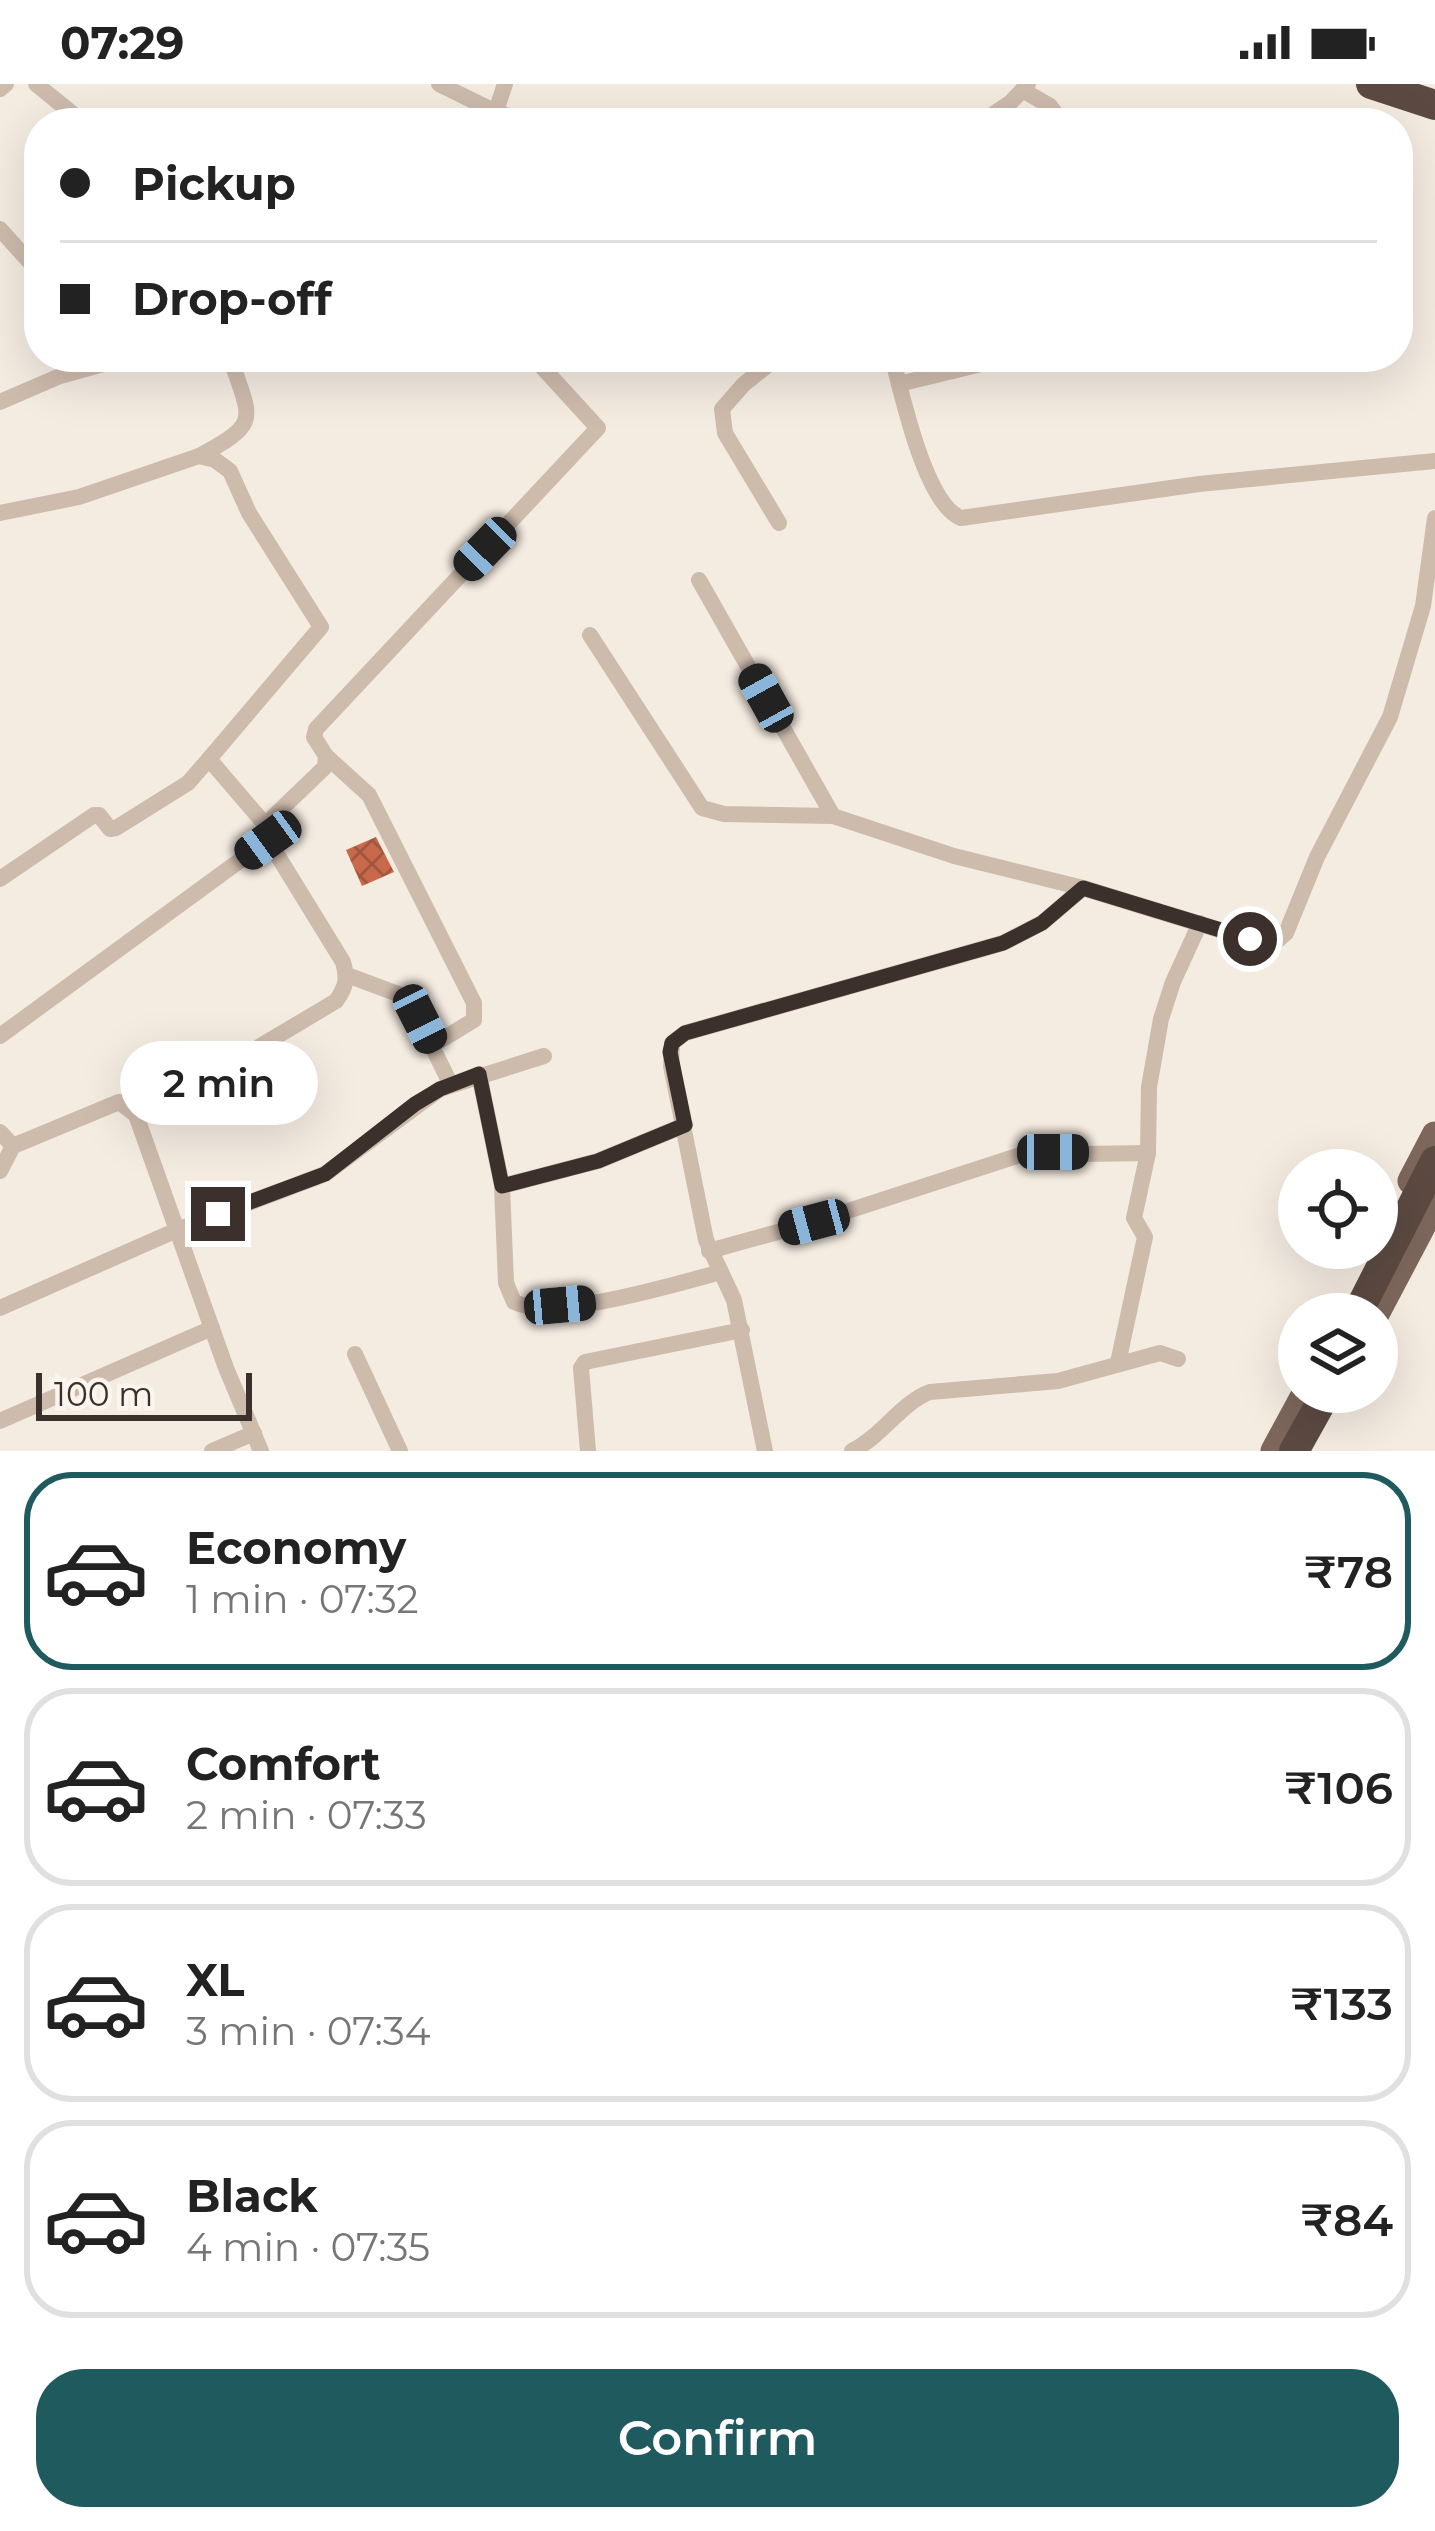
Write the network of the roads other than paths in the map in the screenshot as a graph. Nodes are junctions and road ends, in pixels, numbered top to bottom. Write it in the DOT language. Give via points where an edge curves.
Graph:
graph roads {
  1 [pos="36,84"];
  2 [pos="440,84"];
  3 [pos="1371,84"];
  4 [pos="1421,84"];
  5 [pos="1026,87"];
  6 [pos="1435,88"];
  7 [pos="1435,105"];
  8 [pos="66,108"];
  9 [pos="479,108"];
  10 [pos="999,108"];
  11 [pos="1052,108"];
  12 [pos="0,229"];
  13 [pos="24,256"];
  14 [pos="75,372"];
  15 [pos="235,372"];
  16 [pos="547,372"];
  17 [pos="762,372"];
  18 [pos="896,372"];
  19 [pos="948,372"];
  20 [pos="899,384"];
  21 [pos="0,402"];
  22 [pos="199,456"];
  23 [pos="1435,461"];
  24 [pos="0,513"];
  25 [pos="1435,518"];
  26 [pos="779,523"];
  27 [pos="698,580"];
  28 [pos="590,635"];
  29 [pos="1415,635"];
  30 [pos="1435,644"];
  31 [pos="326,756"];
  32 [pos="209,759"];
  33 [pos="833,816"];
  34 [pos="268,834"];
  35 [pos="0,879"];
  36 [pos="1083,888"];
  37 [pos="1201,922"];
  38 [pos="347,975"];
  39 [pos="0,1036"];
  40 [pos="433,1045"];
  41 [pos="544,1056"];
  42 [pos="479,1074"];
  43 [pos="451,1085"];
  44 [pos="136,1115"];
  45 [pos="685,1125"];
  46 [pos="1435,1135"];
  47 [pos="6,1139"];
  48 [pos="1148,1154"];
  49 [pos="1435,1161"];
  50 [pos="0,1171"];
  51 [pos="1435,1180"];
  52 [pos="502,1186"];
  53 [pos="1435,1202"];
  54 [pos="177,1230"];
  55 [pos="709,1251"];
  56 [pos="721,1271"];
  57 [pos="1356,1293"];
  58 [pos="1369,1293"];
  59 [pos="1382,1293"];
  60 [pos="1384,1293"];
  61 [pos="0,1308"];
  62 [pos="212,1328"];
  63 [pos="742,1330"];
  64 [pos="355,1354"];
  65 [pos="1178,1358"];
  66 [pos="1118,1363"];
  67 [pos="1295,1413"];
  68 [pos="1307,1413"];
  69 [pos="1316,1413"];
  70 [pos="1321,1413"];
  71 [pos="0,1421"];
  72 [pos="254,1433"];
  73 [pos="212,1451"];
  74 [pos="261,1451"];
  75 [pos="400,1451"];
  76 [pos="588,1451"];
  77 [pos="765,1451"];
  78 [pos="852,1451"];
  79 [pos="1274,1451"];
  80 [pos="1290,1451"];
  81 [pos="1304,1451"];
  1 -- 8 [label="street"];
  2 -- 9 [label="street"];
  3 -- 7 [label="highway"];
  4 -- 6 [label="highway"];
  5 -- 10 [label="street"];
  5 -- 11 [label="street"];
  12 -- 13 [label="street"];
  14 -- 21 [label="street"];
  15 -- 22 [label="street" via="247,424"];
  16 -- 31 [label="street" via="598,428 316,729"];
  17 -- 26 [label="street" via="722,409 725,433"];
  18 -- 20 [label="street"];
  19 -- 20 [label="street"];
  20 -- 23 [label="street" via="941,500 961,518"];
  22 -- 24 [label="street" via="79,497"];
  22 -- 32 [label="street" via="230,471 321,627"];
  25 -- 29 [label="street"];
  27 -- 33 [label="street"];
  28 -- 33 [label="street" via="702,808"];
  29 -- 30 [label="street"];
  29 -- 37 [label="street" via="1390,717 1316,856 1286,933 1267,942"];
  31 -- 34 [label="street" via="326,767 273,817"];
  31 -- 40 [label="street" via="369,795 474,1003 474,1020"];
  32 -- 34 [label="street"];
  32 -- 35 [label="street" via="188,783 116,828 94,815"];
  33 -- 36 [label="street"];
  34 -- 38 [label="street"];
  34 -- 39 [label="street"];
  36 -- 37 [label="street"];
  36 -- 45 [label="street" via="1003,943 677,1037 671,1066"];
  37 -- 48 [label="street" via="1161,1019"];
  38 -- 40 [label="street" via="411,1004"];
  38 -- 44 [label="street" via="336,1001"];
  40 -- 43 [label="street"];
  41 -- 42 [label="street"];
  42 -- 43 [label="street"];
  42 -- 52 [label="street"];
  43 -- 54 [label="street" via="325,1174"];
  44 -- 47 [label="street" via="119,1102"];
  44 -- 54 [label="street"];
  45 -- 52 [label="street" via="598,1161"];
  45 -- 55 [label="street"];
  46 -- 57 [label="main road"];
  47 -- 50 [label="street"];
  48 -- 55 [label="street" via="1020,1154"];
  48 -- 66 [label="street" via="1134,1217 1145,1237"];
  49 -- 58 [label="highway"];
  51 -- 59 [label="highway"];
  52 -- 56 [label="street" via="506,1283 523,1306 637,1295"];
  53 -- 60 [label="main road"];
  54 -- 61 [label="street"];
  54 -- 62 [label="street"];
  55 -- 56 [label="street"];
  56 -- 63 [label="street"];
  62 -- 71 [label="street"];
  62 -- 72 [label="street"];
  63 -- 76 [label="street" via="585,1362"];
  63 -- 77 [label="street"];
  64 -- 75 [label="street"];
  65 -- 66 [label="street" via="1160,1353"];
  66 -- 78 [label="street" via="1039,1384 930,1392"];
  67 -- 79 [label="main road"];
  68 -- 80 [label="highway"];
  69 -- 80 [label="highway"];
  70 -- 81 [label="main road"];
  72 -- 73 [label="street"];
  72 -- 74 [label="street"];
}
